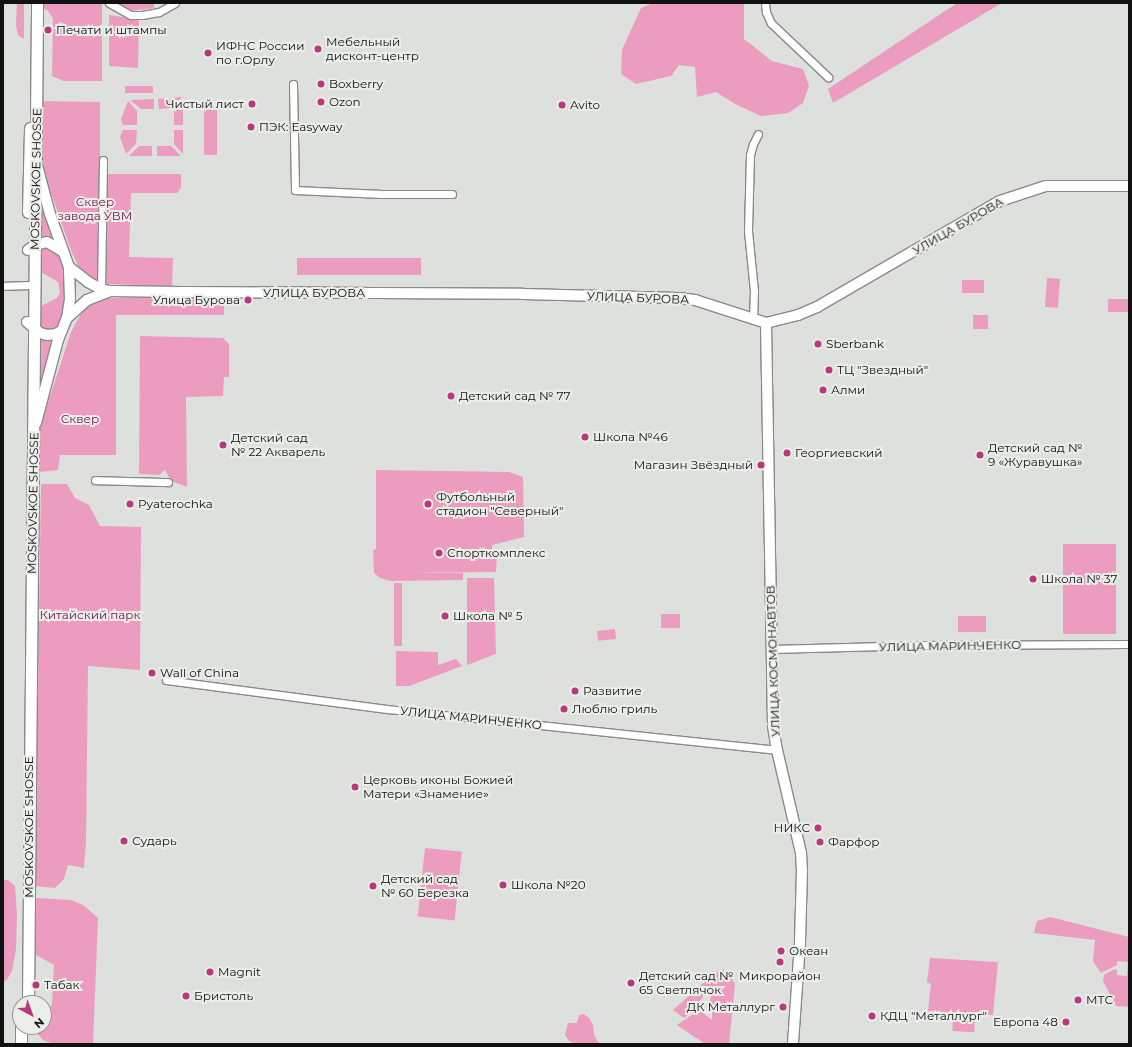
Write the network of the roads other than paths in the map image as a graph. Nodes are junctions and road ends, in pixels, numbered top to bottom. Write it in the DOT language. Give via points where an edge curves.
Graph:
graph roads {
  1 [pos="31,3"];
  2 [pos="37,3"];
  3 [pos="109,3"];
  4 [pos="159,3"];
  5 [pos="175,3"];
  6 [pos="765,3"];
  7 [pos="159,12"];
  8 [pos="828,77"];
  9 [pos="293,84"];
  10 [pos="758,134"];
  11 [pos="103,160"];
  12 [pos="37,165"];
  13 [pos="1129,186"];
  14 [pos="452,194"];
  15 [pos="31,248"];
  16 [pos="62,251"];
  17 [pos="69,267"];
  18 [pos="31,285"];
  19 [pos="3,286"];
  20 [pos="106,290"];
  21 [pos="67,318"];
  22 [pos="753,319"];
  23 [pos="766,323"];
  24 [pos="30,325"];
  25 [pos="61,331"];
  26 [pos="34,431"];
  27 [pos="96,480"];
  28 [pos="168,482"];
  29 [pos="1129,644"];
  30 [pos="772,649"];
  31 [pos="166,680"];
  32 [pos="777,750"];
  33 [pos="21,995"];
  34 [pos="28,995"];
  35 [pos="793,1044"];
  1 -- 15 [label="main road, MOSKOVSKOE SHOSSE"];
  2 -- 12 [label="main road, MOSKOVSKOE SHOSSE"];
  3 -- 7 [label="street" via="131,15 142,16"];
  4 -- 7 [label="street"];
  5 -- 7 [label="street"];
  6 -- 8 [label="street" via="771,23"];
  9 -- 14 [label="street" via="295,190"];
  10 -- 22 [label="street" via="750,155 748,231 754,291"];
  11 -- 20 [label="street"];
  12 -- 15 [label="main road, MOSKOVSKOE SHOSSE"];
  12 -- 16 [label="main road"];
  13 -- 23 [label="main road, УЛИЦА БУРОВА" via="1046,186 1000,201 817,307"];
  15 -- 16 [label="main road" via="47,242"];
  15 -- 18 [label="main road, MOSKOVSKOE SHOSSE"];
  16 -- 17 [label="main road"];
  17 -- 20 [label="main road" via="88,282"];
  17 -- 21 [label="main road" via="70,299"];
  18 -- 19 [label="street"];
  18 -- 24 [label="main road, MOSKOVSKOE SHOSSE"];
  20 -- 21 [label="main road" via="87,300"];
  20 -- 22 [label="main road, УЛИЦА БУРОВА" via="679,298 695,300"];
  21 -- 25 [label="main road"];
  22 -- 23 [label="main road, УЛИЦА БУРОВА"];
  23 -- 30 [label="main road, УЛИЦА КОСМОНАВТОВ"];
  24 -- 25 [label="main road" via="47,335"];
  24 -- 26 [label="main road, MOSKOVSKOE SHOSSE"];
  24 -- 33 [label="main road, MOSKOVSKOE SHOSSE"];
  25 -- 26 [label="main road"];
  26 -- 34 [label="main road, MOSKOVSKOE SHOSSE"];
  27 -- 28 [label="street"];
  29 -- 30 [label="street, УЛИЦА МАРИНЧЕНКО"];
  30 -- 32 [label="main road, УЛИЦА КОСМОНАВТОВ"];
  31 -- 32 [label="street, УЛИЦА МАРИНЧЕНКО" via="387,709"];
  32 -- 35 [label="main road, УЛИЦА КОСМОНАВТОВ" via="801,852 802,870"];
}
